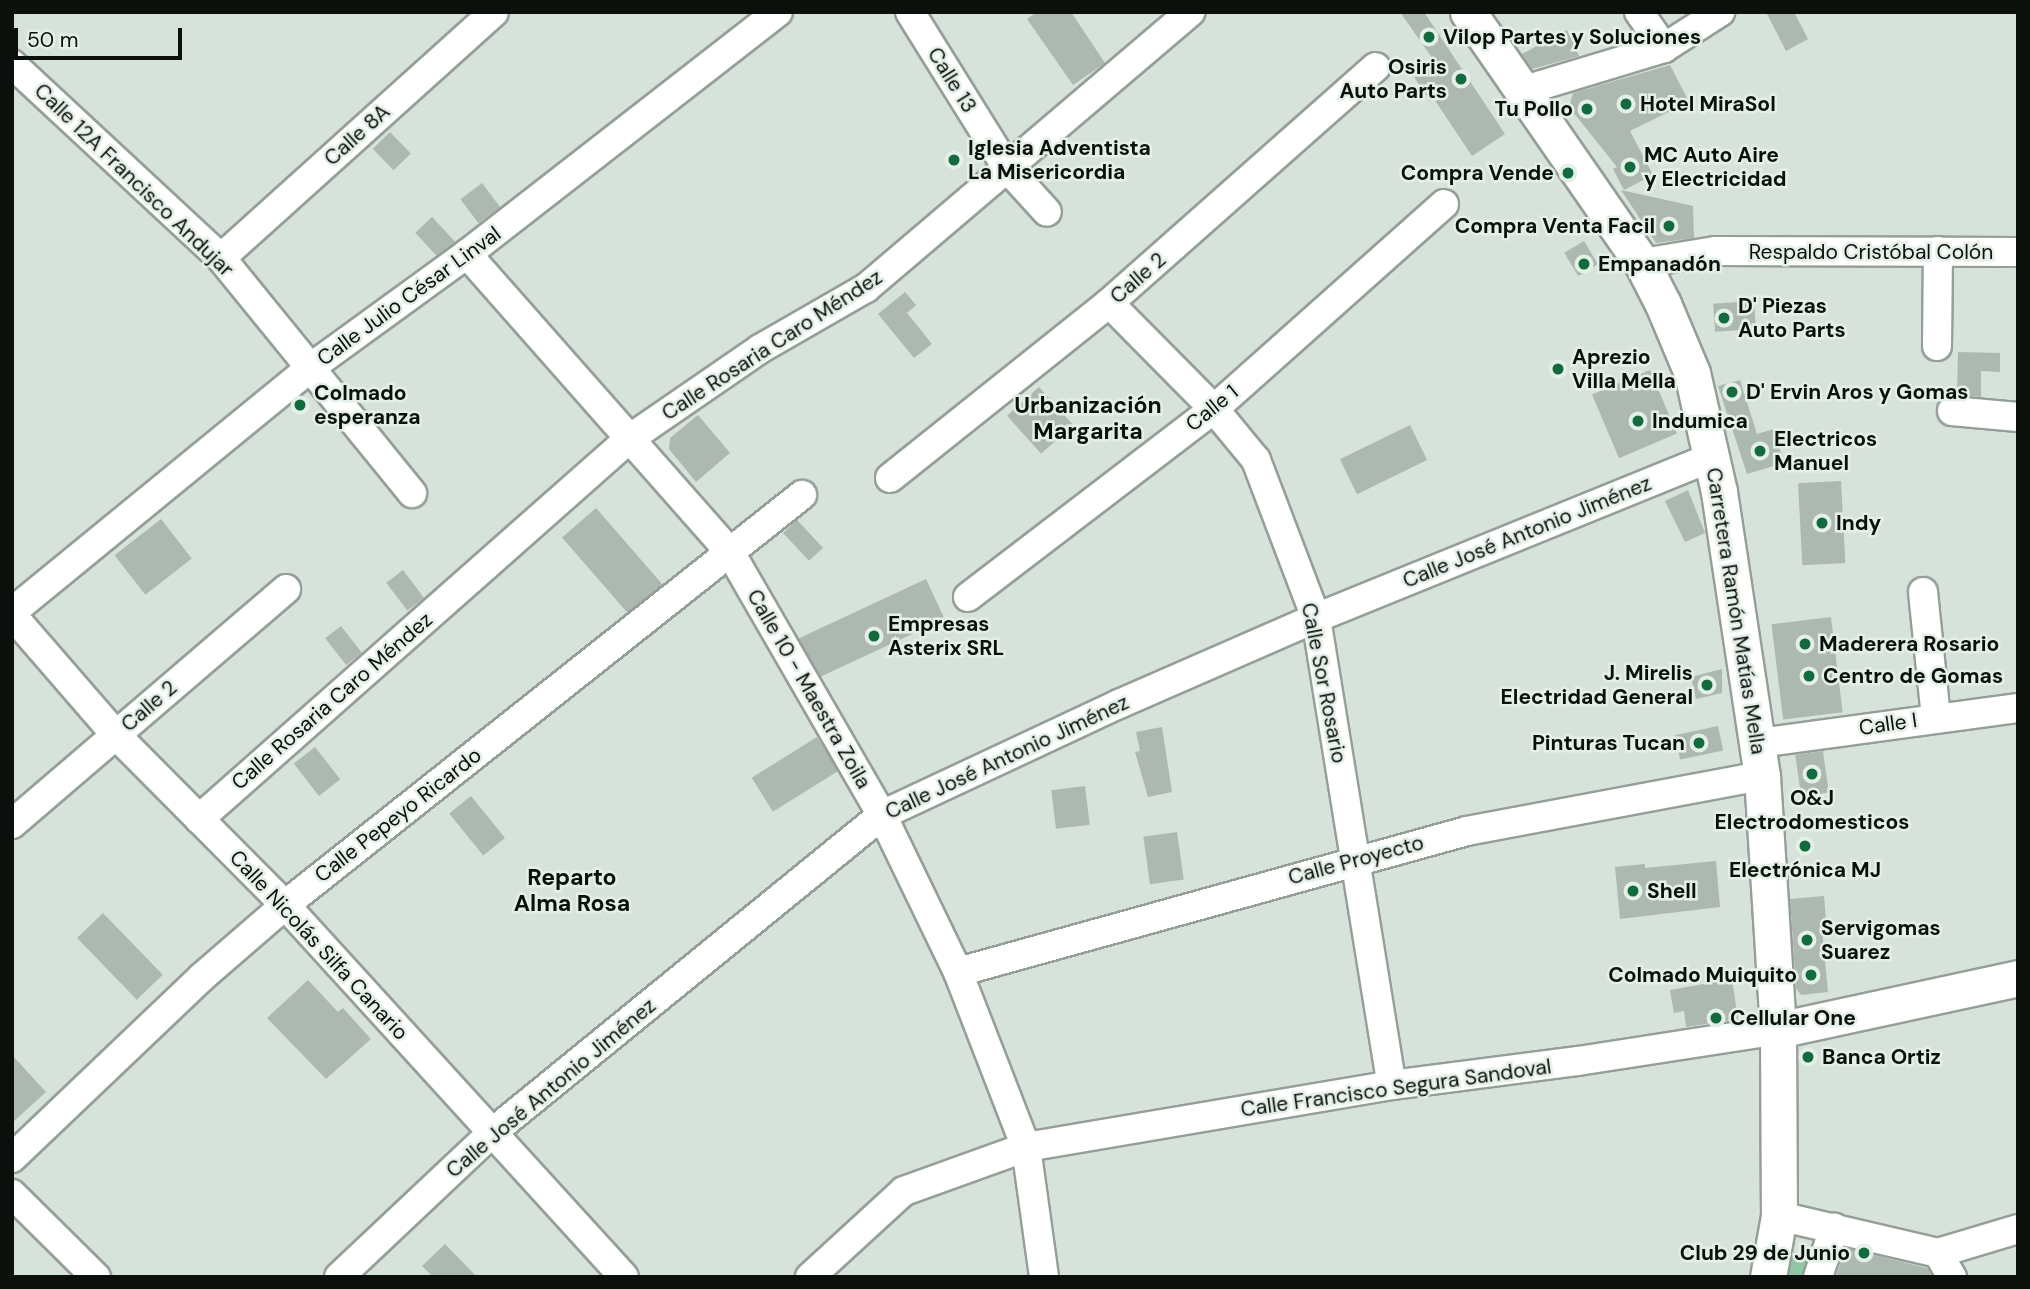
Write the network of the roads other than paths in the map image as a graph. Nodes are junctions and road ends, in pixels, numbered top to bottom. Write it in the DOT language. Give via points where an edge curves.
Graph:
graph roads {
  1 [pos="494,12"];
  2 [pos="778,12"];
  3 [pos="910,12"];
  4 [pos="1190,12"];
  5 [pos="1468,12"];
  6 [pos="1639,12"];
  7 [pos="1712,15"];
  8 [pos="1664,48"];
  9 [pos="12,64"];
  10 [pos="1376,67"];
  11 [pos="1525,90"];
  12 [pos="1007,168"];
  13 [pos="1444,204"];
  14 [pos="1046,212"];
  15 [pos="1938,251"];
  16 [pos="2018,252"];
  17 [pos="467,254"];
  18 [pos="221,258"];
  19 [pos="1642,263"];
  20 [pos="1109,303"];
  21 [pos="1937,346"];
  22 [pos="310,368"];
  23 [pos="1214,409"];
  24 [pos="1952,411"];
  25 [pos="2018,416"];
  26 [pos="629,439"];
  27 [pos="1712,457"];
  28 [pos="890,478"];
  29 [pos="412,493"];
  30 [pos="802,495"];
  31 [pos="730,552"];
  32 [pos="286,589"];
  33 [pos="1923,592"];
  34 [pos="968,597"];
  35 [pos="12,614"];
  36 [pos="1316,618"];
  37 [pos="2018,708"];
  38 [pos="1936,717"];
  39 [pos="116,735"];
  40 [pos="1760,759"];
  41 [pos="882,815"];
  42 [pos="199,819"];
  43 [pos="12,824"];
  44 [pos="1356,859"];
  45 [pos="285,905"];
  46 [pos="958,972"];
  47 [pos="2018,978"];
  48 [pos="1778,1030"];
  49 [pos="1392,1085"];
  50 [pos="494,1131"];
  51 [pos="1026,1147"];
  52 [pos="12,1157"];
  53 [pos="12,1194"];
  54 [pos="1779,1216"];
  55 [pos="1834,1228"];
  56 [pos="2018,1229"];
  57 [pos="1945,1265"];
  58 [pos="96,1277"];
  59 [pos="339,1277"];
  60 [pos="624,1277"];
  61 [pos="810,1277"];
  62 [pos="1044,1277"];
  63 [pos="1768,1277"];
  64 [pos="1818,1277"];
  1 -- 18 [label="street, Calle 8A"];
  2 -- 17 [label="street, Calle Julio César Linval"];
  3 -- 12 [label="street, Calle 13"];
  4 -- 12 [label="street, Calle Rosaria Caro Méndez"];
  5 -- 11 [label="main road, Carretera Ramón Matías Mella"];
  6 -- 8 [label="street"];
  7 -- 8 [label="street"];
  8 -- 11 [label="street"];
  9 -- 18 [label="street, Calle 12A Francisco Andujar"];
  10 -- 20 [label="street, Calle 2"];
  11 -- 19 [label="main road, Carretera Ramón Matías Mella"];
  12 -- 14 [label="street, Calle 13"];
  12 -- 26 [label="street, Calle Rosaria Caro Méndez" via="866,288 760,349"];
  13 -- 23 [label="street, Calle 1"];
  15 -- 16 [label="street, Respaldo Cristóbal Colón"];
  15 -- 19 [label="street, Respaldo Cristóbal Colón" via="1715,251"];
  15 -- 21 [label="street"];
  17 -- 22 [label="street, Calle Julio César Linval"];
  17 -- 26 [label="street, Calle 10 - Maestra Zoila"];
  18 -- 22 [label="street, Calle 12A Francisco Andujar"];
  19 -- 27 [label="main road, Carretera Ramón Matías Mella" via="1692,373"];
  20 -- 23 [label="street, Calle Sor Rosario"];
  20 -- 28 [label="street, Calle 2"];
  22 -- 29 [label="street, Calle 12A Francisco Andujar"];
  22 -- 35 [label="street, Calle Julio César Linval"];
  23 -- 34 [label="street, Calle 1"];
  23 -- 36 [label="street, Calle Sor Rosario" via="1256,460"];
  24 -- 25 [label="street"];
  26 -- 31 [label="street, Calle 10 - Maestra Zoila"];
  26 -- 42 [label="street, Calle Rosaria Caro Méndez"];
  27 -- 36 [label="street, Calle José Antonio Jiménez"];
  27 -- 40 [label="main road, Carretera Ramón Matías Mella"];
  30 -- 31 [label="street, Calle Pepeyo Ricardo"];
  31 -- 41 [label="street, Calle 10 - Maestra Zoila"];
  31 -- 45 [label="street, Calle Pepeyo Ricardo"];
  32 -- 39 [label="street, Calle 2"];
  33 -- 38 [label="street"];
  35 -- 39 [label="street, Calle Nicolás Silfa Canario"];
  36 -- 41 [label="street, Calle José Antonio Jiménez"];
  36 -- 44 [label="street, Calle Sor Rosario"];
  37 -- 38 [label="street, Calle I"];
  38 -- 40 [label="street, Calle I"];
  39 -- 42 [label="street, Calle Nicolás Silfa Canario"];
  39 -- 43 [label="street, Calle 2"];
  40 -- 44 [label="street, Calle Proyecto"];
  40 -- 48 [label="main road, Carretera Ramón Matías Mella"];
  41 -- 46 [label="street, Calle 10 - Maestra Zoila"];
  41 -- 50 [label="street, Calle José Antonio Jiménez"];
  42 -- 45 [label="street, Calle Nicolás Silfa Canario"];
  44 -- 46 [label="street, Calle Proyecto"];
  44 -- 49 [label="street, Calle Sor Rosario"];
  45 -- 50 [label="street, Calle Nicolás Silfa Canario"];
  45 -- 52 [label="street, Calle Pepeyo Ricardo"];
  46 -- 51 [label="street, Calle 10 - Maestra Zoila"];
  47 -- 48 [label="main road, Calle Francisco Segura Sandoval"];
  48 -- 49 [label="street, Calle Francisco Segura Sandoval"];
  48 -- 54 [label="main road, Carretera Ramón Matías Mella"];
  49 -- 51 [label="street, Calle Francisco Segura Sandoval"];
  50 -- 59 [label="street, Calle José Antonio Jiménez"];
  50 -- 60 [label="street, Calle Nicolás Silfa Canario"];
  51 -- 61 [label="street, Calle Francisco Segura Sandoval" via="904,1191"];
  51 -- 62 [label="street, Calle 10 - Maestra Zoila"];
  53 -- 58 [label="street"];
  54 -- 55 [label="street"];
  54 -- 63 [label="main road, Carretera Ramón Matías Mella"];
  55 -- 57 [label="street"];
  55 -- 64 [label="street"];
  56 -- 57 [label="street"];
}
